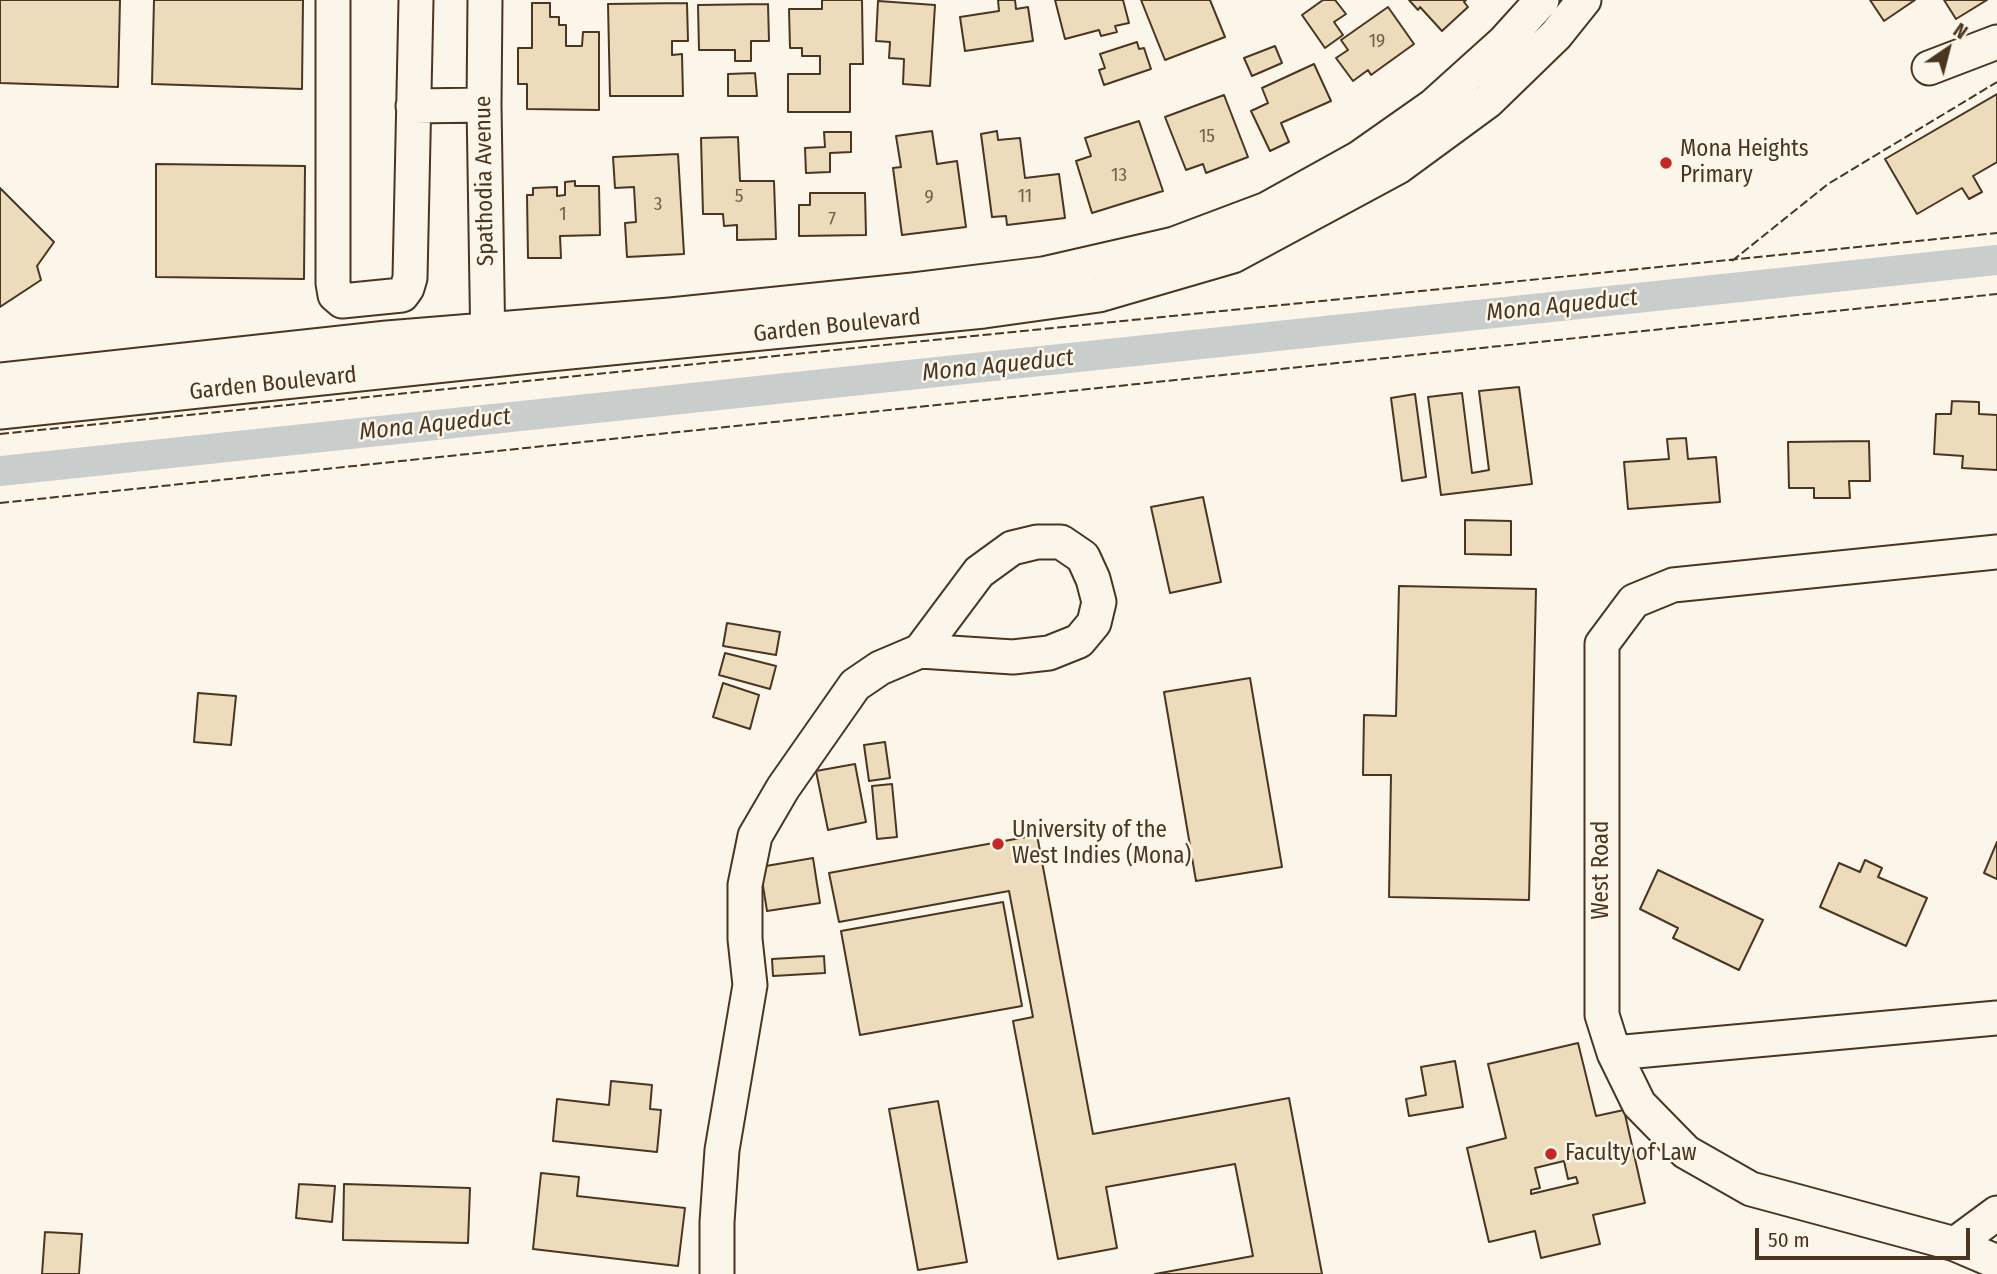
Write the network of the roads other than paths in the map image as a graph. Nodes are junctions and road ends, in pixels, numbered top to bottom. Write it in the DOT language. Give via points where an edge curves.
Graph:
graph roads {
  1 [pos="333,0"];
  2 [pos="416,0"];
  3 [pos="485,0"];
  4 [pos="1542,0"];
  5 [pos="1584,0"];
  6 [pos="1997,42"];
  7 [pos="1929,68"];
  8 [pos="484,105"];
  9 [pos="413,106"];
  10 [pos="488,345"];
  11 [pos="0,380"];
  12 [pos="0,412"];
  13 [pos="1997,552"];
  14 [pos="920,651"];
  15 [pos="1997,1018"];
  16 [pos="1614,1053"];
  17 [pos="1997,1213"];
  18 [pos="1955,1244"];
  19 [pos="1997,1262"];
  20 [pos="717,1274"];
  1 -- 9 [label="street" via="333,284 342,301 402,295 407,288"];
  2 -- 9 [label="street"];
  3 -- 8 [label="street, Spathodia Avenue"];
  4 -- 10 [label="street, Garden Boulevard" via="1504,42 1433,106 1359,158 1267,209 1174,244 1043,274 670,315"];
  5 -- 10 [label="street, Garden Boulevard" via="1556,35 1488,101 1398,167 1233,256 1087,297 984,311"];
  6 -- 7 [label="street"];
  8 -- 9 [label="street"];
  8 -- 10 [label="street, Spathodia Avenue"];
  10 -- 11 [label="street, Garden Boulevard"];
  10 -- 12 [label="street, Garden Boulevard"];
  13 -- 16 [label="street, West Road" via="1673,585 1634,601 1602,644 1602,1015"];
  14 -- 14 [label="street" via="1013,657 1049,653 1079,641 1094,623 1099,602 1083,557 1061,542 1012,548 979,572"];
  14 -- 20 [label="street" via="855,685 755,836 746,885 750,985 722,1150"];
  15 -- 16 [label="street"];
  16 -- 18 [label="street, West Road" via="1639,1104 1686,1152 1729,1177 1751,1189"];
  17 -- 18 [label="street"];
  18 -- 19 [label="street, West Road"];
}
